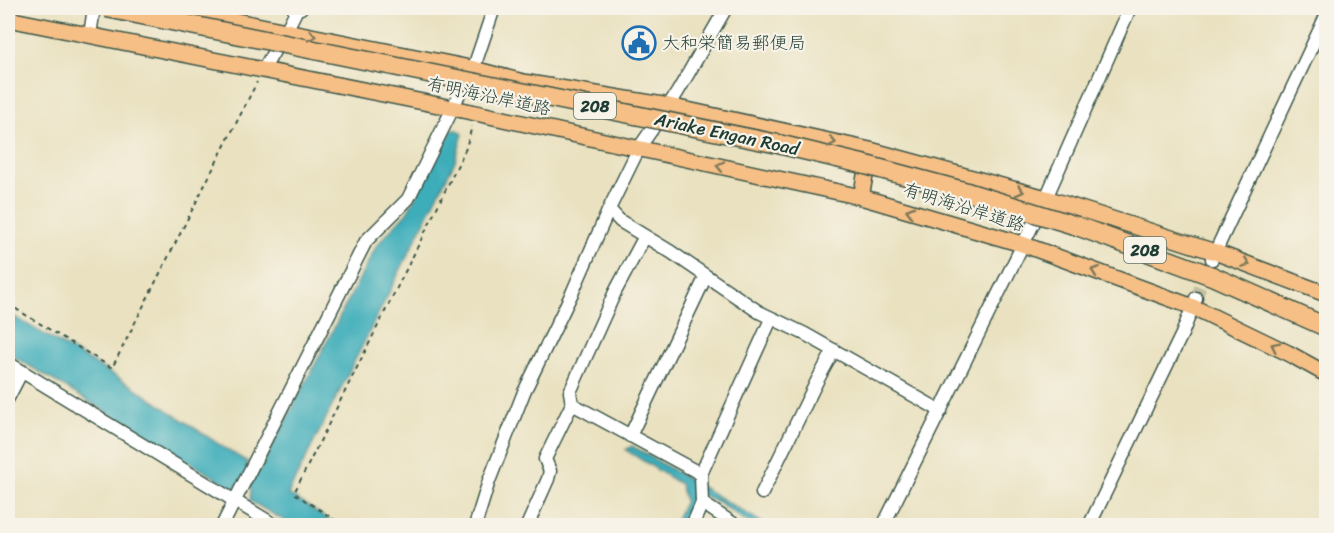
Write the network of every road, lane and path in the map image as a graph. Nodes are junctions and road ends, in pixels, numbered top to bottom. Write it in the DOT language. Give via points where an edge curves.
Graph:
graph roads {
  1 [pos="94,8"];
  2 [pos="108,8"];
  3 [pos="172,8"];
  4 [pos="301,8"];
  5 [pos="494,8"];
  6 [pos="726,8"];
  7 [pos="1130,8"];
  8 [pos="1322,8"];
  9 [pos="1326,10"];
  10 [pos="1326,16"];
  11 [pos="8,19"];
  12 [pos="286,31"];
  13 [pos="90,35"];
  14 [pos="470,68"];
  15 [pos="263,70"];
  16 [pos="669,106"];
  17 [pos="453,108"];
  18 [pos="476,113"];
  19 [pos="639,148"];
  20 [pos="870,150"];
  21 [pos="861,196"];
  22 [pos="1046,198"];
  23 [pos="609,209"];
  24 [pos="645,236"];
  25 [pos="1022,244"];
  26 [pos="1213,262"];
  27 [pos="706,276"];
  28 [pos="1326,294"];
  29 [pos="1194,302"];
  30 [pos="8,304"];
  31 [pos="771,319"];
  32 [pos="1326,327"];
  33 [pos="1326,334"];
  34 [pos="834,350"];
  35 [pos="8,363"];
  36 [pos="22,371"];
  37 [pos="1326,374"];
  38 [pos="8,398"];
  39 [pos="572,404"];
  40 [pos="941,411"];
  41 [pos="630,436"];
  42 [pos="701,474"];
  43 [pos="762,493"];
  44 [pos="235,501"];
  45 [pos="702,503"];
  46 [pos="222,525"];
  47 [pos="276,525"];
  48 [pos="344,525"];
  49 [pos="475,525"];
  50 [pos="527,525"];
  51 [pos="692,525"];
  52 [pos="737,525"];
  53 [pos="884,525"];
  54 [pos="1089,525"];
  1 -- 13 [label="street"];
  2 -- 26 [label="highway, Ariake Engan Road / 208, bridge" via="778,144 967,192"];
  3 -- 12 [label="main road, 有明海沿岸道路"];
  4 -- 12 [label="street"];
  5 -- 14 [label="street" via="475,64"];
  6 -- 16 [label="street"];
  7 -- 22 [label="street"];
  8 -- 9 [label="street"];
  10 -- 26 [label="street"];
  11 -- 13 [label="main road, 有明海沿岸道路"];
  12 -- 14 [label="main road, 有明海沿岸道路, one-way"];
  12 -- 15 [label="street"];
  13 -- 15 [label="main road, 有明海沿岸道路"];
  14 -- 16 [label="main road, 有明海沿岸道路" via="523,82"];
  14 -- 17 [label="street"];
  15 -- 17 [label="main road, 有明海沿岸道路"];
  15 -- 30 [label="path" via="112,368"];
  16 -- 19 [label="street"];
  16 -- 20 [label="main road, 有明海沿岸道路, one-way"];
  17 -- 18 [label="main road, 有明海沿岸道路"];
  17 -- 44 [label="street" via="408,199 366,241"];
  18 -- 19 [label="main road, 有明海沿岸道路"];
  18 -- 48 [label="path" via="465,148 427,228 294,493"];
  21 -- 19 [label="main road, 有明海沿岸道路, one-way"];
  19 -- 23 [label="street"];
  20 -- 21 [label="main road"];
  20 -- 22 [label="main road, 有明海沿岸道路, one-way"];
  25 -- 21 [label="main road, 有明海沿岸道路, one-way"];
  22 -- 25 [label="street"];
  22 -- 26 [label="main road, 有明海沿岸道路"];
  23 -- 24 [label="street"];
  23 -- 49 [label="street" via="524,392"];
  24 -- 27 [label="street"];
  24 -- 39 [label="street" via="574,381 570,392"];
  29 -- 25 [label="main road, 有明海沿岸道路, one-way"];
  25 -- 40 [label="street"];
  26 -- 28 [label="main road, 有明海沿岸道路, one-way"];
  26 -- 32 [label="highway, Ariake Engan Road / 208"];
  26 -- 33 [label="highway" via="1240,293"];
  27 -- 31 [label="street"];
  27 -- 41 [label="street"];
  37 -- 29 [label="main road, 有明海沿岸道路, one-way"];
  29 -- 54 [label="street"];
  31 -- 34 [label="street"];
  31 -- 42 [label="street"];
  34 -- 40 [label="street"];
  34 -- 43 [label="street"];
  35 -- 36 [label="street"];
  36 -- 38 [label="street"];
  36 -- 44 [label="street"];
  39 -- 41 [label="street"];
  39 -- 50 [label="street" via="545,459 550,471 548,479"];
  40 -- 53 [label="street"];
  41 -- 42 [label="street"];
  42 -- 45 [label="street"];
  44 -- 46 [label="street"];
  44 -- 47 [label="street"];
  45 -- 51 [label="street"];
  45 -- 52 [label="street"];
}
